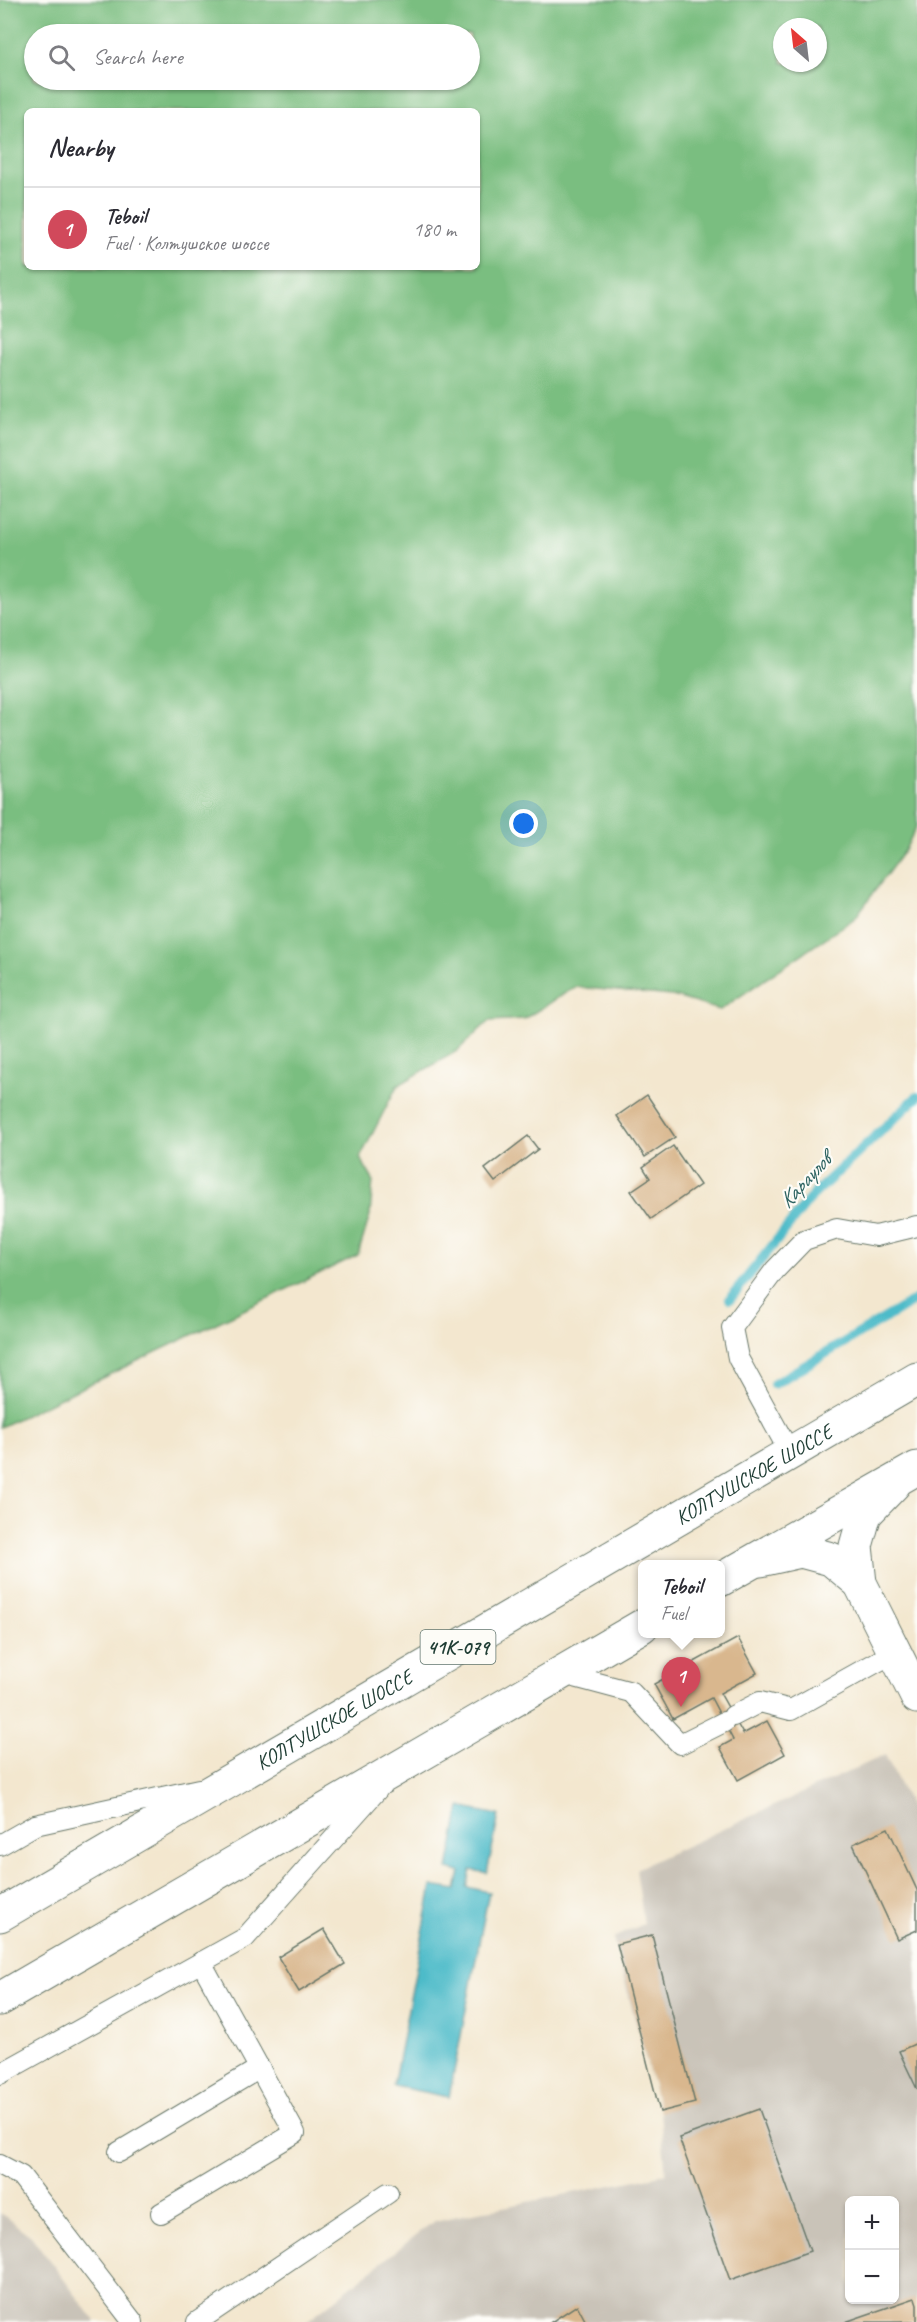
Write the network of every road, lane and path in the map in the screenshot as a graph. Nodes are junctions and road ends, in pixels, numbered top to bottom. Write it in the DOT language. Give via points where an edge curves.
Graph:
graph roads {
  1 [pos="917,1226"];
  2 [pos="917,1379"];
  3 [pos="790,1453"];
  4 [pos="908,1473"];
  5 [pos="751,1563"];
  6 [pos="725,1577"];
  7 [pos="860,1583"];
  8 [pos="638,1628"];
  9 [pos="895,1652"];
  10 [pos="560,1673"];
  11 [pos="917,1697"];
  12 [pos="398,1767"];
  13 [pos="225,1783"];
  14 [pos="0,1845"];
  15 [pos="0,1915"];
  16 [pos="201,1962"];
  17 [pos="0,1999"];
  18 [pos="260,2068"];
  19 [pos="0,2074"];
  20 [pos="119,2152"];
  21 [pos="0,2165"];
  22 [pos="388,2193"];
  23 [pos="161,2213"];
  24 [pos="134,2322"];
  25 [pos="197,2322"];
  1 -- 3 [label="lane" via="876,1236 837,1229 804,1240 775,1270 732,1328 738,1358"];
  2 -- 3 [label="main road, КОЛТУШСКОЕ ШОССЕ / 41К-079"];
  3 -- 13 [label="main road, КОЛТУШСКОЕ ШОССЕ / 41К-079"];
  4 -- 5 [label="main road"];
  4 -- 7 [label="main road" via="865,1514 856,1546"];
  5 -- 6 [label="main road"];
  5 -- 7 [label="main road" via="801,1551 831,1559"];
  7 -- 9 [label="main road"];
  8 -- 10 [label="main road"];
  9 -- 10 [label="lane" via="791,1710 760,1702 680,1744 630,1692"];
  9 -- 11 [label="main road"];
  10 -- 12 [label="main road"];
  12 -- 16 [label="lane" via="245,1938"];
  12 -- 17 [label="main road"];
  13 -- 14 [label="lane" via="35,1825"];
  13 -- 15 [label="main road, КОЛТУШСКОЕ ШОССЕ / 41К-079"];
  16 -- 18 [label="lane"];
  16 -- 19 [label="lane"];
  18 -- 20 [label="lane"];
  18 -- 23 [label="lane" via="295,2133"];
  21 -- 24 [label="lane" via="21,2176"];
  22 -- 25 [label="lane"];
}
